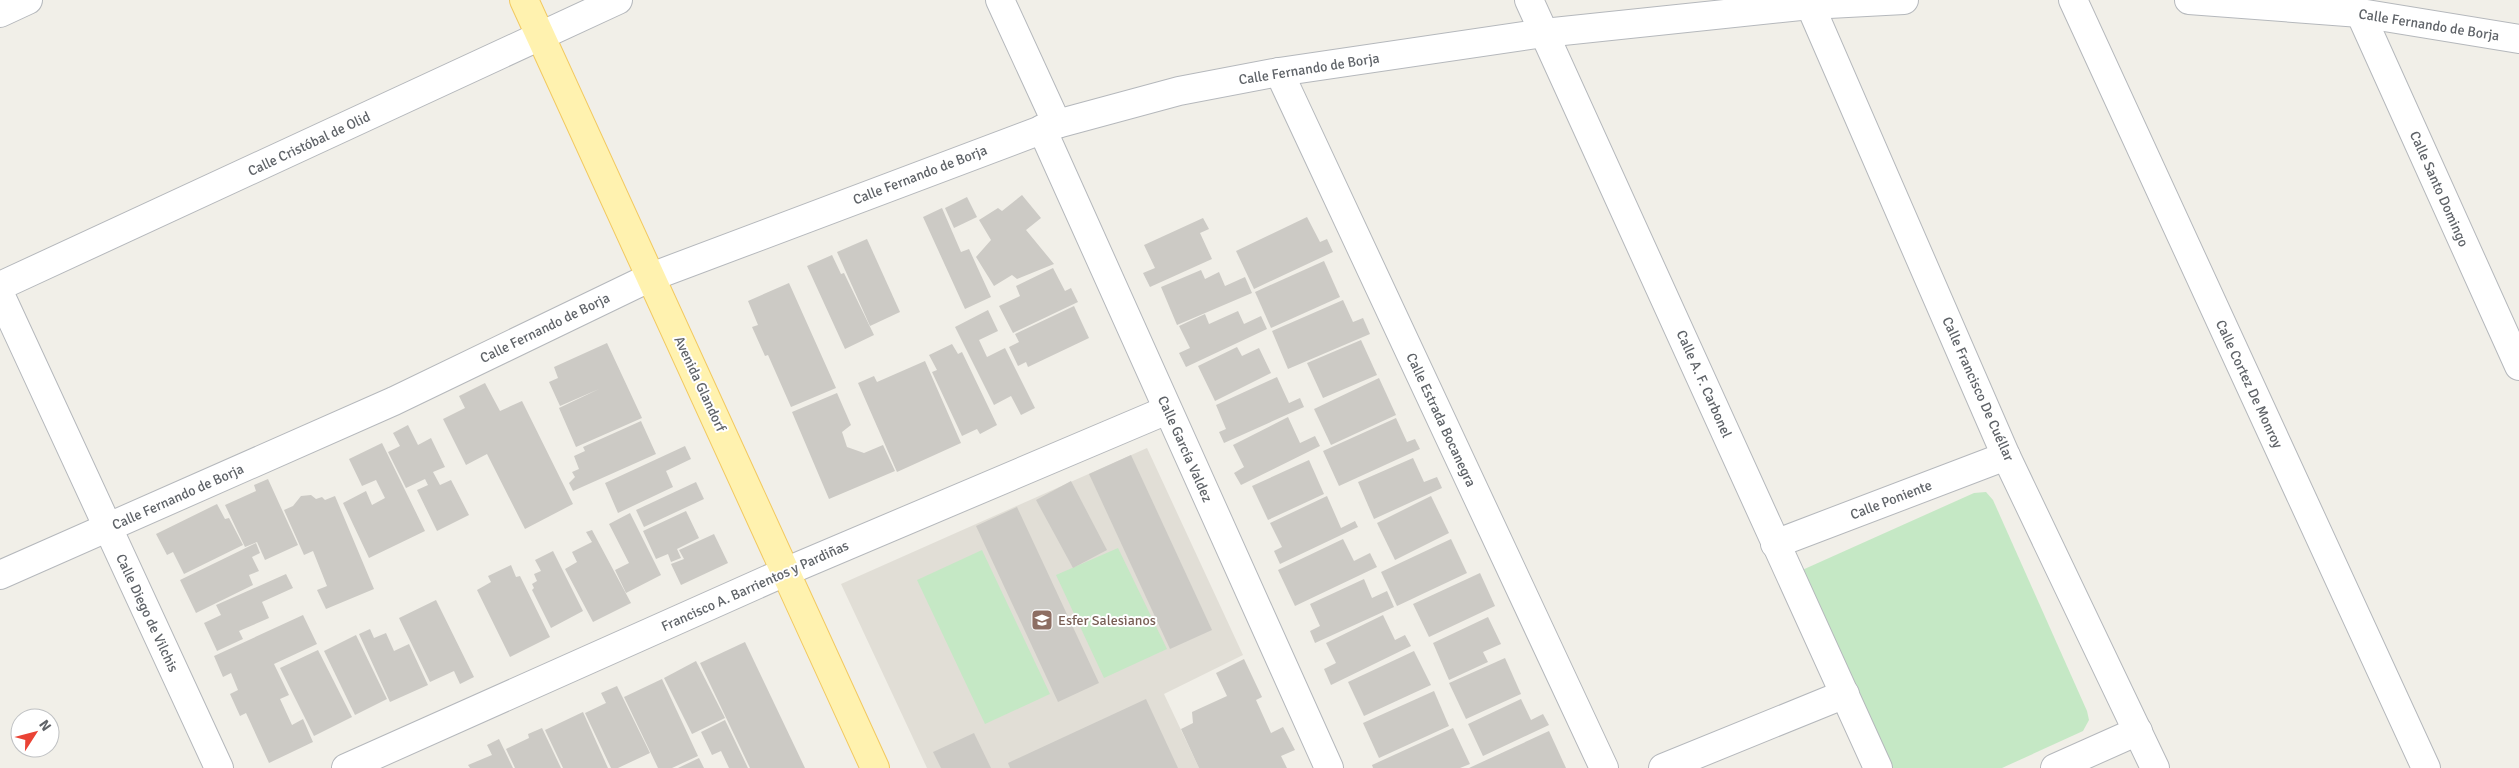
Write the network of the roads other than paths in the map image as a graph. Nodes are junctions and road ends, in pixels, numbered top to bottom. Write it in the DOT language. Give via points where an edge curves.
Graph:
graph roads {
  1 [pos="28,0"];
  2 [pos="524,0"];
  3 [pos="618,0"];
  4 [pos="1000,0"];
  5 [pos="1529,0"];
  6 [pos="1904,0"];
  7 [pos="2073,0"];
  8 [pos="2189,0"];
  9 [pos="1810,5"];
  10 [pos="0,13"];
  11 [pos="2360,13"];
  12 [pos="1544,33"];
  13 [pos="541,37"];
  14 [pos="2519,40"];
  15 [pos="1279,72"];
  16 [pos="1049,126"];
  17 [pos="651,277"];
  18 [pos="0,286"];
  19 [pos="0,294"];
  20 [pos="2519,366"];
  21 [pos="1167,410"];
  22 [pos="2006,456"];
  23 [pos="108,528"];
  24 [pos="1775,544"];
  25 [pos="785,572"];
  26 [pos="0,575"];
  27 [pos="1845,694"];
  28 [pos="2138,731"];
  29 [pos="219,768"];
  30 [pos="346,768"];
  31 [pos="875,768"];
  32 [pos="1329,768"];
  33 [pos="1604,768"];
  34 [pos="1663,768"];
  35 [pos="1878,768"];
  36 [pos="2055,768"];
  37 [pos="2155,768"];
  38 [pos="2426,768"];
  1 -- 10 [label="street"];
  2 -- 13 [label="main road, Avenida Glandorf"];
  3 -- 13 [label="street, Calle Cristóbal de Olid"];
  4 -- 16 [label="street, Calle García Valdez"];
  5 -- 12 [label="street, Calle A. F. Carbonel"];
  6 -- 9 [label="street, Calle Fernando de Borja"];
  7 -- 38 [label="street, Calle Cortez De Monroy"];
  8 -- 11 [label="street, Calle Fernando de Borja"];
  9 -- 12 [label="street, Calle Fernando de Borja"];
  9 -- 22 [label="street, Calle Francisco De Cuéllar"];
  11 -- 14 [label="street, Calle Fernando de Borja"];
  11 -- 20 [label="street, Calle Santo Domingo"];
  12 -- 15 [label="street, Calle Fernando de Borja"];
  12 -- 24 [label="street, Calle A. F. Carbonel"];
  13 -- 17 [label="main road, Avenida Glandorf"];
  13 -- 18 [label="street, Calle Cristóbal de Olid"];
  15 -- 16 [label="street, Calle Fernando de Borja" via="1179,91"];
  15 -- 33 [label="street, Calle Estrada Bocanegra"];
  16 -- 17 [label="street, Calle Fernando de Borja"];
  16 -- 21 [label="street, Calle García Valdez"];
  17 -- 23 [label="street, Calle Fernando de Borja" via="394,401"];
  17 -- 25 [label="main road, Avenida Glandorf"];
  19 -- 23 [label="street, Calle Diego de Vilchis"];
  21 -- 25 [label="street, Francisco A. Barrientos y Pardiñas"];
  21 -- 32 [label="street, Calle García Valdez"];
  22 -- 24 [label="street, Calle Poniente"];
  22 -- 28 [label="street, Calle Francisco De Cuéllar"];
  23 -- 26 [label="street, Calle Fernando de Borja"];
  23 -- 29 [label="street, Calle Diego de Vilchis"];
  24 -- 27 [label="street, Calle A. F. Carbonel"];
  25 -- 30 [label="street, Francisco A. Barrientos y Pardiñas"];
  25 -- 31 [label="main road, Avenida Glandorf"];
  27 -- 34 [label="street"];
  27 -- 35 [label="street, Calle A. F. Carbonel"];
  28 -- 36 [label="street"];
  28 -- 37 [label="street, Calle Francisco De Cuéllar"];
}
